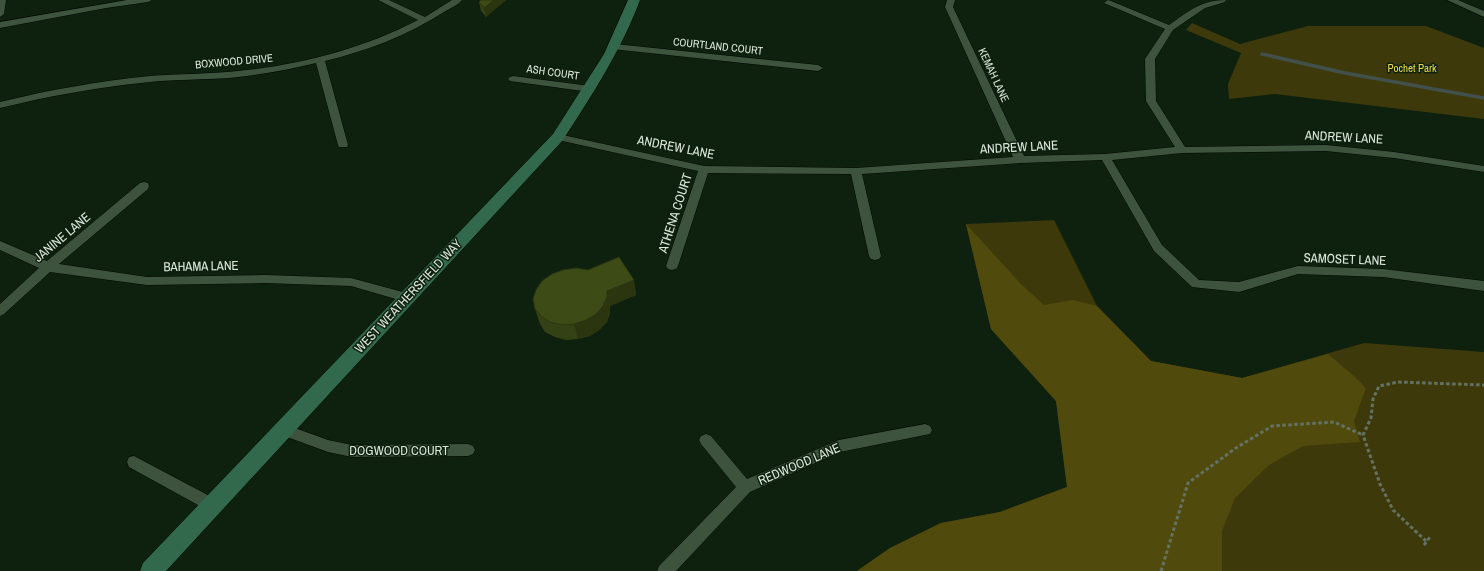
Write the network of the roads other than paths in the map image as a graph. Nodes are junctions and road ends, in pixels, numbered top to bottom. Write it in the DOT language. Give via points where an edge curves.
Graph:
graph roads {
  1 [pos="2,0"];
  2 [pos="148,0"];
  3 [pos="382,0"];
  4 [pos="458,0"];
  5 [pos="634,0"];
  6 [pos="951,0"];
  7 [pos="1222,0"];
  8 [pos="1451,0"];
  9 [pos="1108,3"];
  10 [pos="0,14"];
  11 [pos="1484,14"];
  12 [pos="425,20"];
  13 [pos="0,25"];
  14 [pos="1170,28"];
  15 [pos="615,47"];
  16 [pos="320,60"];
  17 [pos="818,68"];
  18 [pos="513,79"];
  19 [pos="590,89"];
  20 [pos="0,105"];
  21 [pos="558,136"];
  22 [pos="343,145"];
  23 [pos="1182,150"];
  24 [pos="1105,157"];
  25 [pos="1020,160"];
  26 [pos="704,169"];
  27 [pos="1484,169"];
  28 [pos="856,171"];
  29 [pos="144,186"];
  30 [pos="0,245"];
  31 [pos="875,256"];
  32 [pos="672,266"];
  33 [pos="48,267"];
  34 [pos="1484,286"];
  35 [pos="406,297"];
  36 [pos="0,311"];
  37 [pos="284,430"];
  38 [pos="925,430"];
  39 [pos="706,440"];
  40 [pos="468,450"];
  41 [pos="134,462"];
  42 [pos="745,487"];
  43 [pos="212,505"];
  44 [pos="151,571"];
  45 [pos="665,571"];
  1 -- 10 [label="street"];
  2 -- 13 [label="street" via="106,5"];
  3 -- 12 [label="street"];
  4 -- 12 [label="street, BOXWOOD DRIVE"];
  5 -- 15 [label="street, WEST WEATHERSFIELD WAY"];
  6 -- 25 [label="street, KEMAH LANE" via="949,7"];
  7 -- 14 [label="street" via="1202,6"];
  8 -- 11 [label="street"];
  9 -- 14 [label="street"];
  12 -- 16 [label="street, BOXWOOD DRIVE" via="376,42"];
  14 -- 23 [label="street" via="1150,59 1151,101"];
  15 -- 17 [label="street, COURTLAND COURT"];
  15 -- 19 [label="street, WEST WEATHERSFIELD WAY"];
  16 -- 20 [label="street, BOXWOOD DRIVE" via="261,71 117,83"];
  16 -- 22 [label="street"];
  18 -- 19 [label="street, ASH COURT"];
  19 -- 21 [label="street, WEST WEATHERSFIELD WAY"];
  21 -- 26 [label="street, ANDREW LANE"];
  21 -- 35 [label="street, WEST WEATHERSFIELD WAY"];
  23 -- 24 [label="street, ANDREW LANE"];
  23 -- 27 [label="street, ANDREW LANE" via="1326,148 1394,155"];
  24 -- 25 [label="street, ANDREW LANE"];
  24 -- 34 [label="street, SAMOSET LANE" via="1158,248 1196,284 1240,287 1298,270 1383,273"];
  25 -- 28 [label="street, ANDREW LANE"];
  26 -- 28 [label="street, ANDREW LANE"];
  26 -- 32 [label="street, ATHENA COURT"];
  28 -- 31 [label="street"];
  29 -- 33 [label="street, JANINE LANE"];
  30 -- 33 [label="street, BAHAMA LANE"];
  33 -- 35 [label="street, BAHAMA LANE" via="147,280 265,279 350,282"];
  33 -- 36 [label="street, JANINE LANE"];
  35 -- 37 [label="street, WEST WEATHERSFIELD WAY"];
  37 -- 40 [label="street, DOGWOOD COURT" via="328,446 352,451"];
  37 -- 43 [label="street, WEST WEATHERSFIELD WAY"];
  38 -- 42 [label="street, REDWOOD LANE" via="839,446"];
  39 -- 42 [label="street, REDWOOD LANE"];
  41 -- 43 [label="street"];
  42 -- 45 [label="street, REDWOOD LANE"];
  43 -- 44 [label="street, WEST WEATHERSFIELD WAY"];
}
